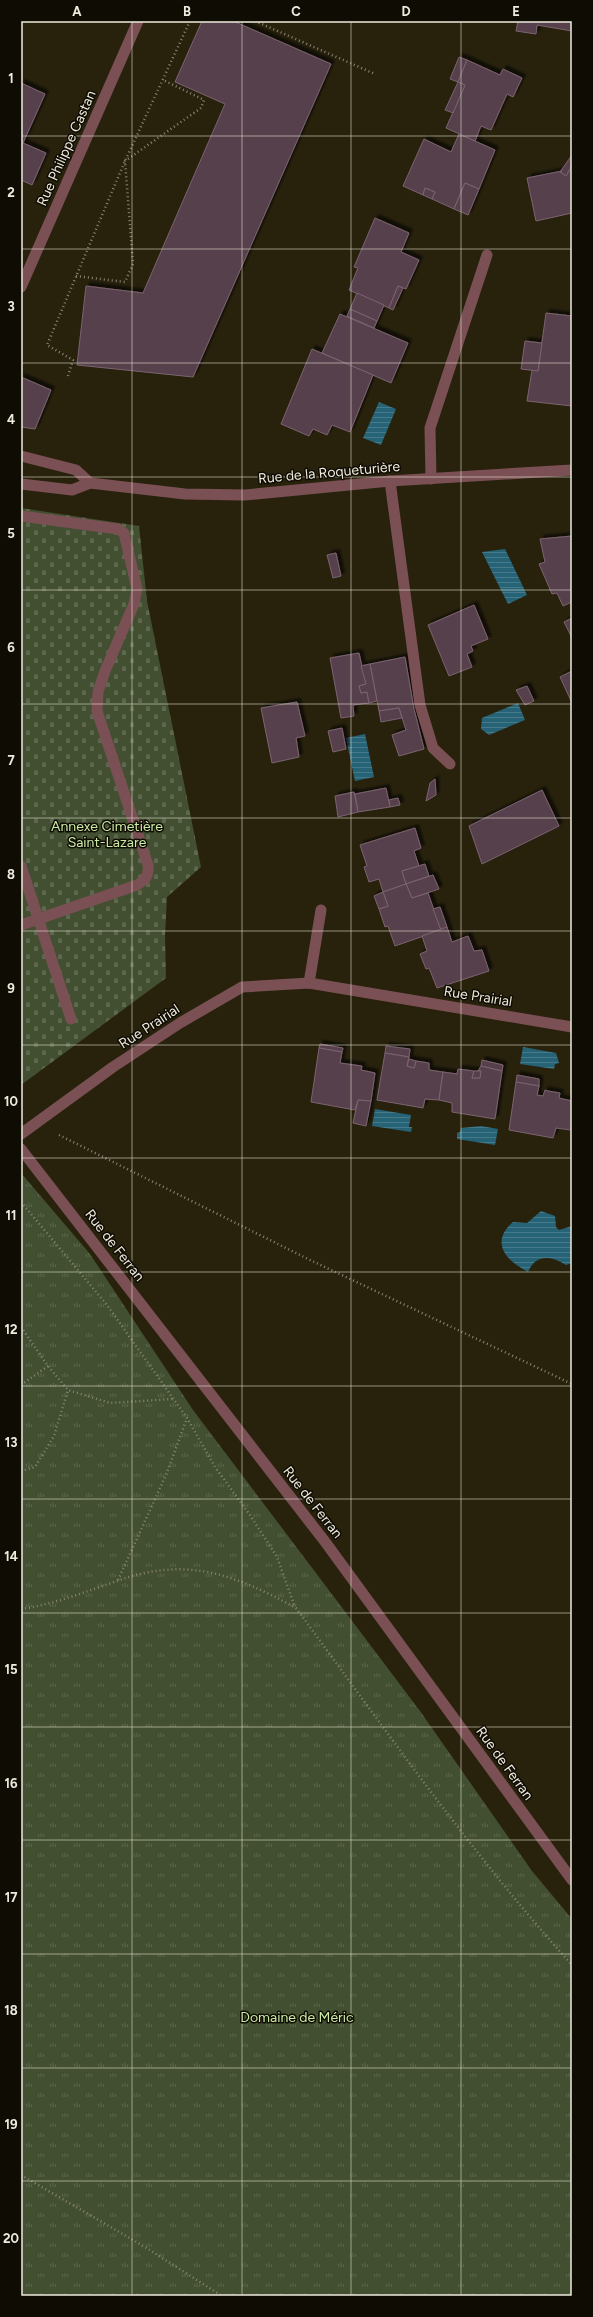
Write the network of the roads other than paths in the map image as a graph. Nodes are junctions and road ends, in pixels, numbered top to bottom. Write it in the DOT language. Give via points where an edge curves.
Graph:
graph roads {
  1 [pos="138,21"];
  2 [pos="487,255"];
  3 [pos="21,287"];
  4 [pos="21,456"];
  5 [pos="572,470"];
  6 [pos="431,479"];
  7 [pos="390,481"];
  8 [pos="90,483"];
  9 [pos="21,484"];
  10 [pos="21,516"];
  11 [pos="450,764"];
  12 [pos="21,866"];
  13 [pos="321,910"];
  14 [pos="37,918"];
  15 [pos="21,925"];
  16 [pos="309,983"];
  17 [pos="71,1018"];
  18 [pos="572,1026"];
  19 [pos="21,1134"];
  20 [pos="21,1149"];
  21 [pos="572,1880"];
  1 -- 3 [label="street, Rue Philippe Castan"];
  2 -- 6 [label="street" via="430,428"];
  4 -- 8 [label="street" via="76,470"];
  5 -- 6 [label="street, Rue de la Roqueturière"];
  6 -- 7 [label="street, Rue de la Roqueturière"];
  7 -- 8 [label="street, Rue de la Roqueturière" via="245,495 185,494"];
  7 -- 11 [label="street" via="420,705 433,748"];
  8 -- 9 [label="street, Rue de la Roqueturière" via="72,490"];
  10 -- 14 [label="street" via="118,529 124,533 137,589 134,604 100,685 97,711 149,873 146,879 137,885"];
  12 -- 14 [label="street"];
  13 -- 16 [label="street"];
  14 -- 15 [label="street"];
  14 -- 17 [label="street"];
  16 -- 18 [label="street, Rue Prairial"];
  16 -- 19 [label="street, Rue Prairial" via="242,987 119,1063"];
  20 -- 21 [label="street, Rue de Ferran" via="326,1543"];
}
